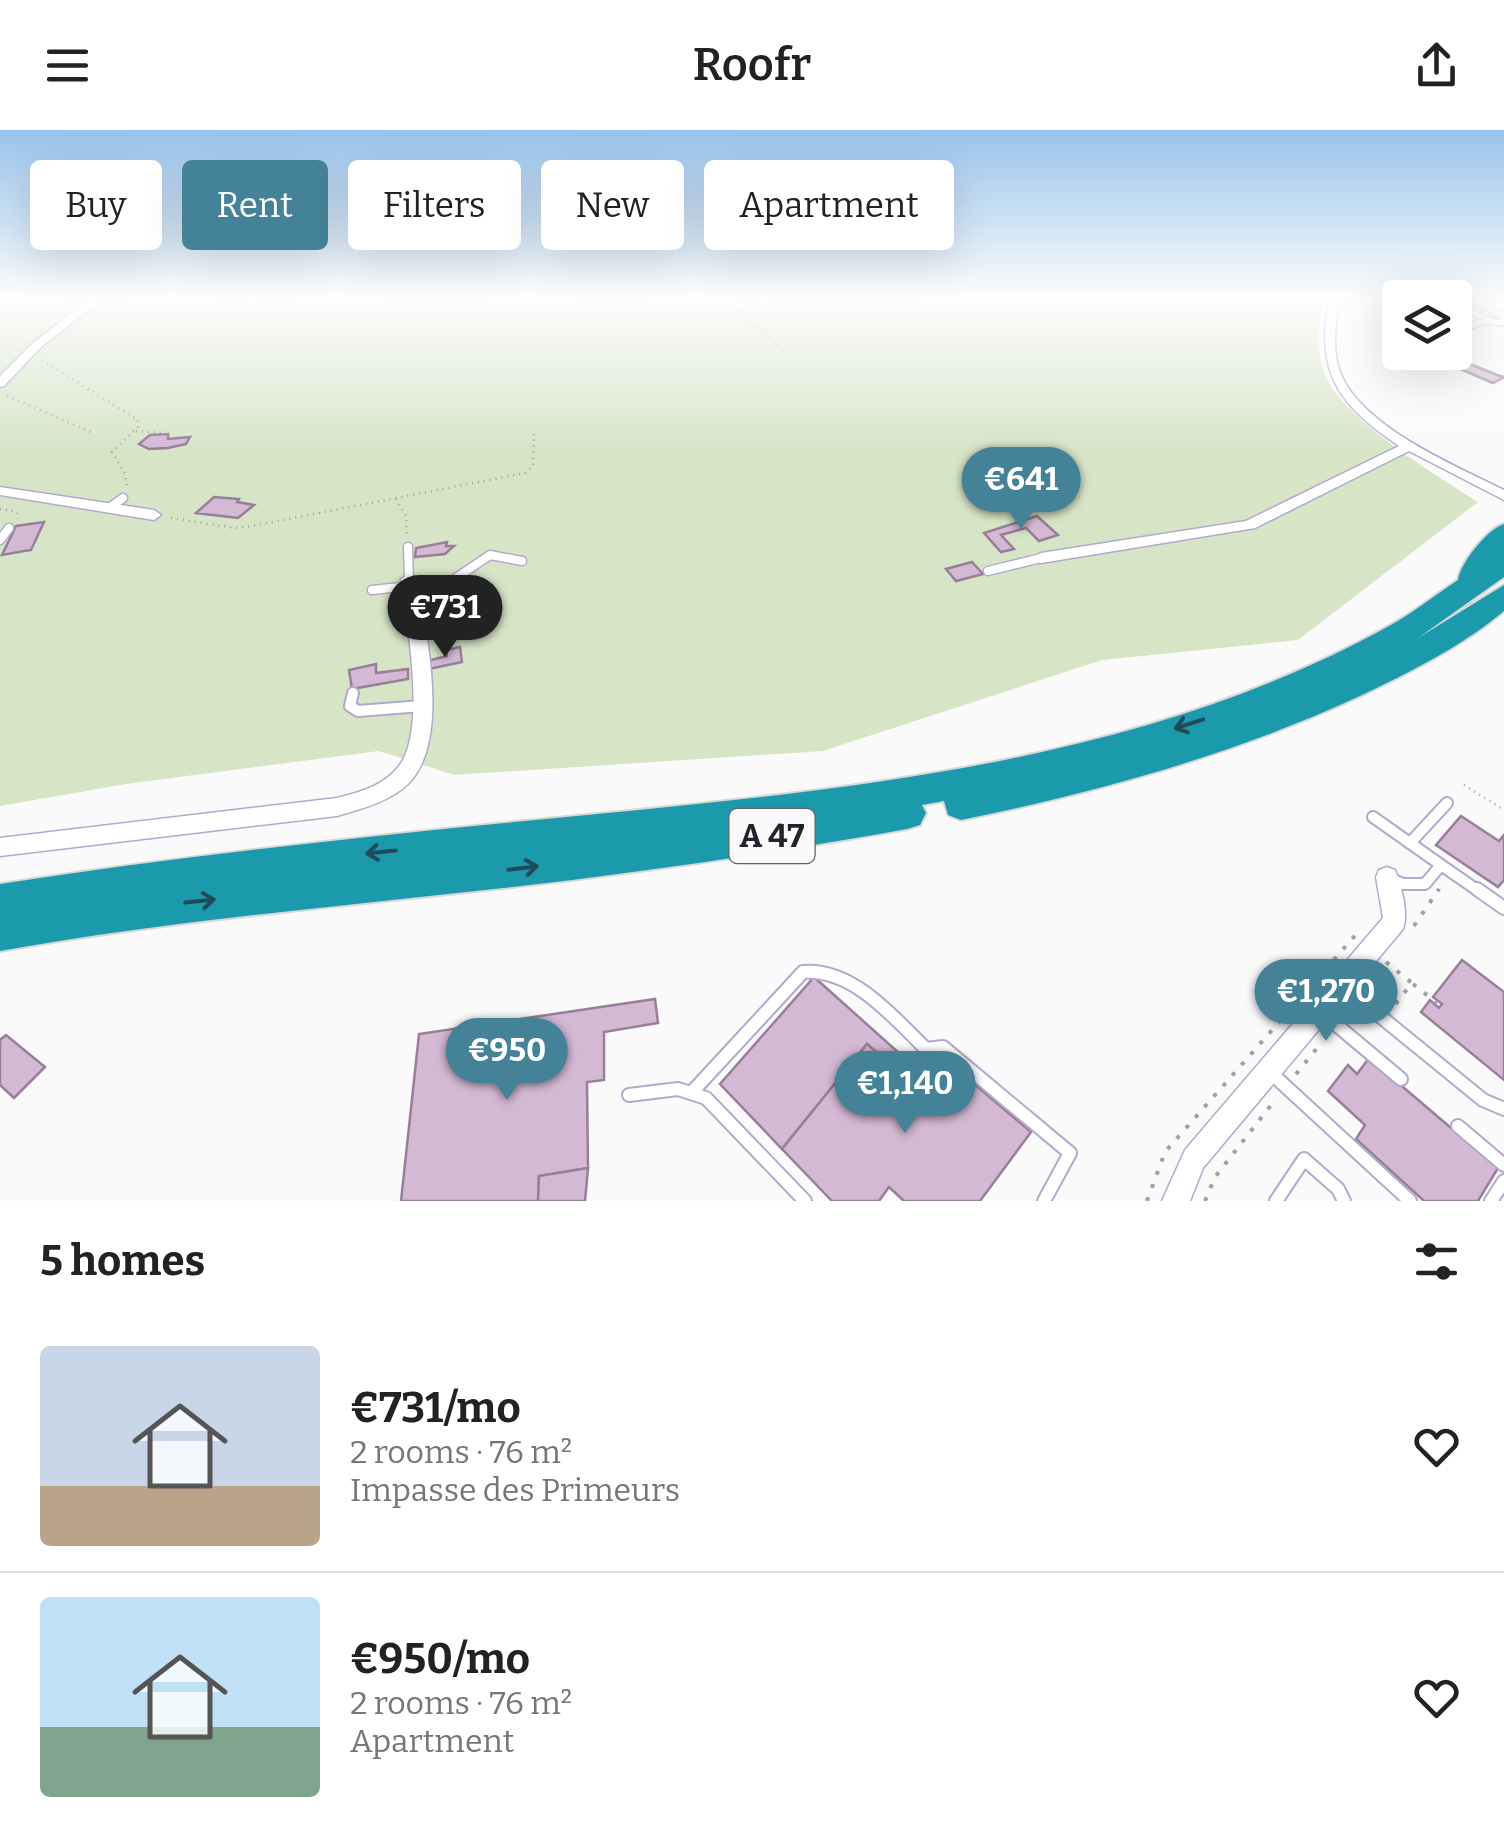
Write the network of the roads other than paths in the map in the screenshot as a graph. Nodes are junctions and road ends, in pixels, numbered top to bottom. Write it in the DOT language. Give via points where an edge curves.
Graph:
graph roads {
  1 [pos="34,349"];
  2 [pos="1332,349"];
  3 [pos="3,385"];
  4 [pos="1411,445"];
  5 [pos="0,491"];
  6 [pos="1504,496"];
  7 [pos="154,515"];
  8 [pos="9,528"];
  9 [pos="1504,534"];
  10 [pos="0,540"];
  11 [pos="408,547"];
  12 [pos="1041,558"];
  13 [pos="522,561"];
  14 [pos="1504,563"];
  15 [pos="988,571"];
  16 [pos="410,586"];
  17 [pos="372,590"];
  18 [pos="1492,599"];
  19 [pos="352,692"];
  20 [pos="422,706"];
  21 [pos="1448,802"];
  22 [pos="1373,817"];
  23 [pos="1410,843"];
  24 [pos="0,847"];
  25 [pos="1441,865"];
  26 [pos="1386,878"];
  27 [pos="0,904"];
  28 [pos="1504,908"];
  29 [pos="0,931"];
  30 [pos="1341,985"];
  31 [pos="1319,1010"];
  32 [pos="1268,1070"];
  33 [pos="1401,1079"];
  34 [pos="693,1091"];
  35 [pos="628,1095"];
  36 [pos="1504,1109"];
  37 [pos="1458,1126"];
  38 [pos="1504,1165"];
  39 [pos="1504,1180"];
  40 [pos="805,1201"];
  41 [pos="1044,1201"];
  42 [pos="1176,1201"];
  43 [pos="1276,1201"];
  44 [pos="1344,1201"];
  45 [pos="1410,1201"];
  46 [pos="1492,1201"];
  1 -- 3 [label="street"];
  2 -- 4 [label="street" via="1342,388 1371,420"];
  4 -- 6 [label="street"];
  4 -- 12 [label="street" via="1250,525"];
  5 -- 7 [label="street" via="116,503"];
  8 -- 10 [label="lane"];
  9 -- 18 [label="highway" via="1473,570"];
  11 -- 16 [label="lane"];
  12 -- 15 [label="lane"];
  13 -- 16 [label="lane" via="507,554 482,557 450,582"];
  14 -- 18 [label="highway, A 47"];
  16 -- 17 [label="lane"];
  16 -- 20 [label="street"];
  18 -- 27 [label="highway, A 47, one-way" via="1270,696 1144,738 983,777 789,808 265,864"];
  29 -- 18 [label="highway, A 47, one-way" via="104,911 797,832 1042,789 1203,747 1305,708 1418,653"];
  19 -- 20 [label="lane" via="350,706 358,711"];
  20 -- 24 [label="street" via="414,760 372,798"];
  21 -- 23 [label="lane"];
  22 -- 23 [label="lane"];
  23 -- 25 [label="lane"];
  25 -- 26 [label="lane" via="1417,886"];
  25 -- 28 [label="lane"];
  26 -- 30 [label="street" via="1395,921"];
  30 -- 31 [label="street"];
  30 -- 36 [label="lane"];
  31 -- 32 [label="street"];
  31 -- 33 [label="lane"];
  32 -- 42 [label="street" via="1194,1158"];
  32 -- 45 [label="lane"];
  34 -- 35 [label="lane" via="660,1088"];
  34 -- 40 [label="lane"];
  34 -- 41 [label="lane" via="803,972 823,970 856,987 926,1049 943,1046 1070,1153"];
  37 -- 38 [label="lane"];
  39 -- 46 [label="lane"];
  43 -- 44 [label="lane" via="1304,1158"];
}
